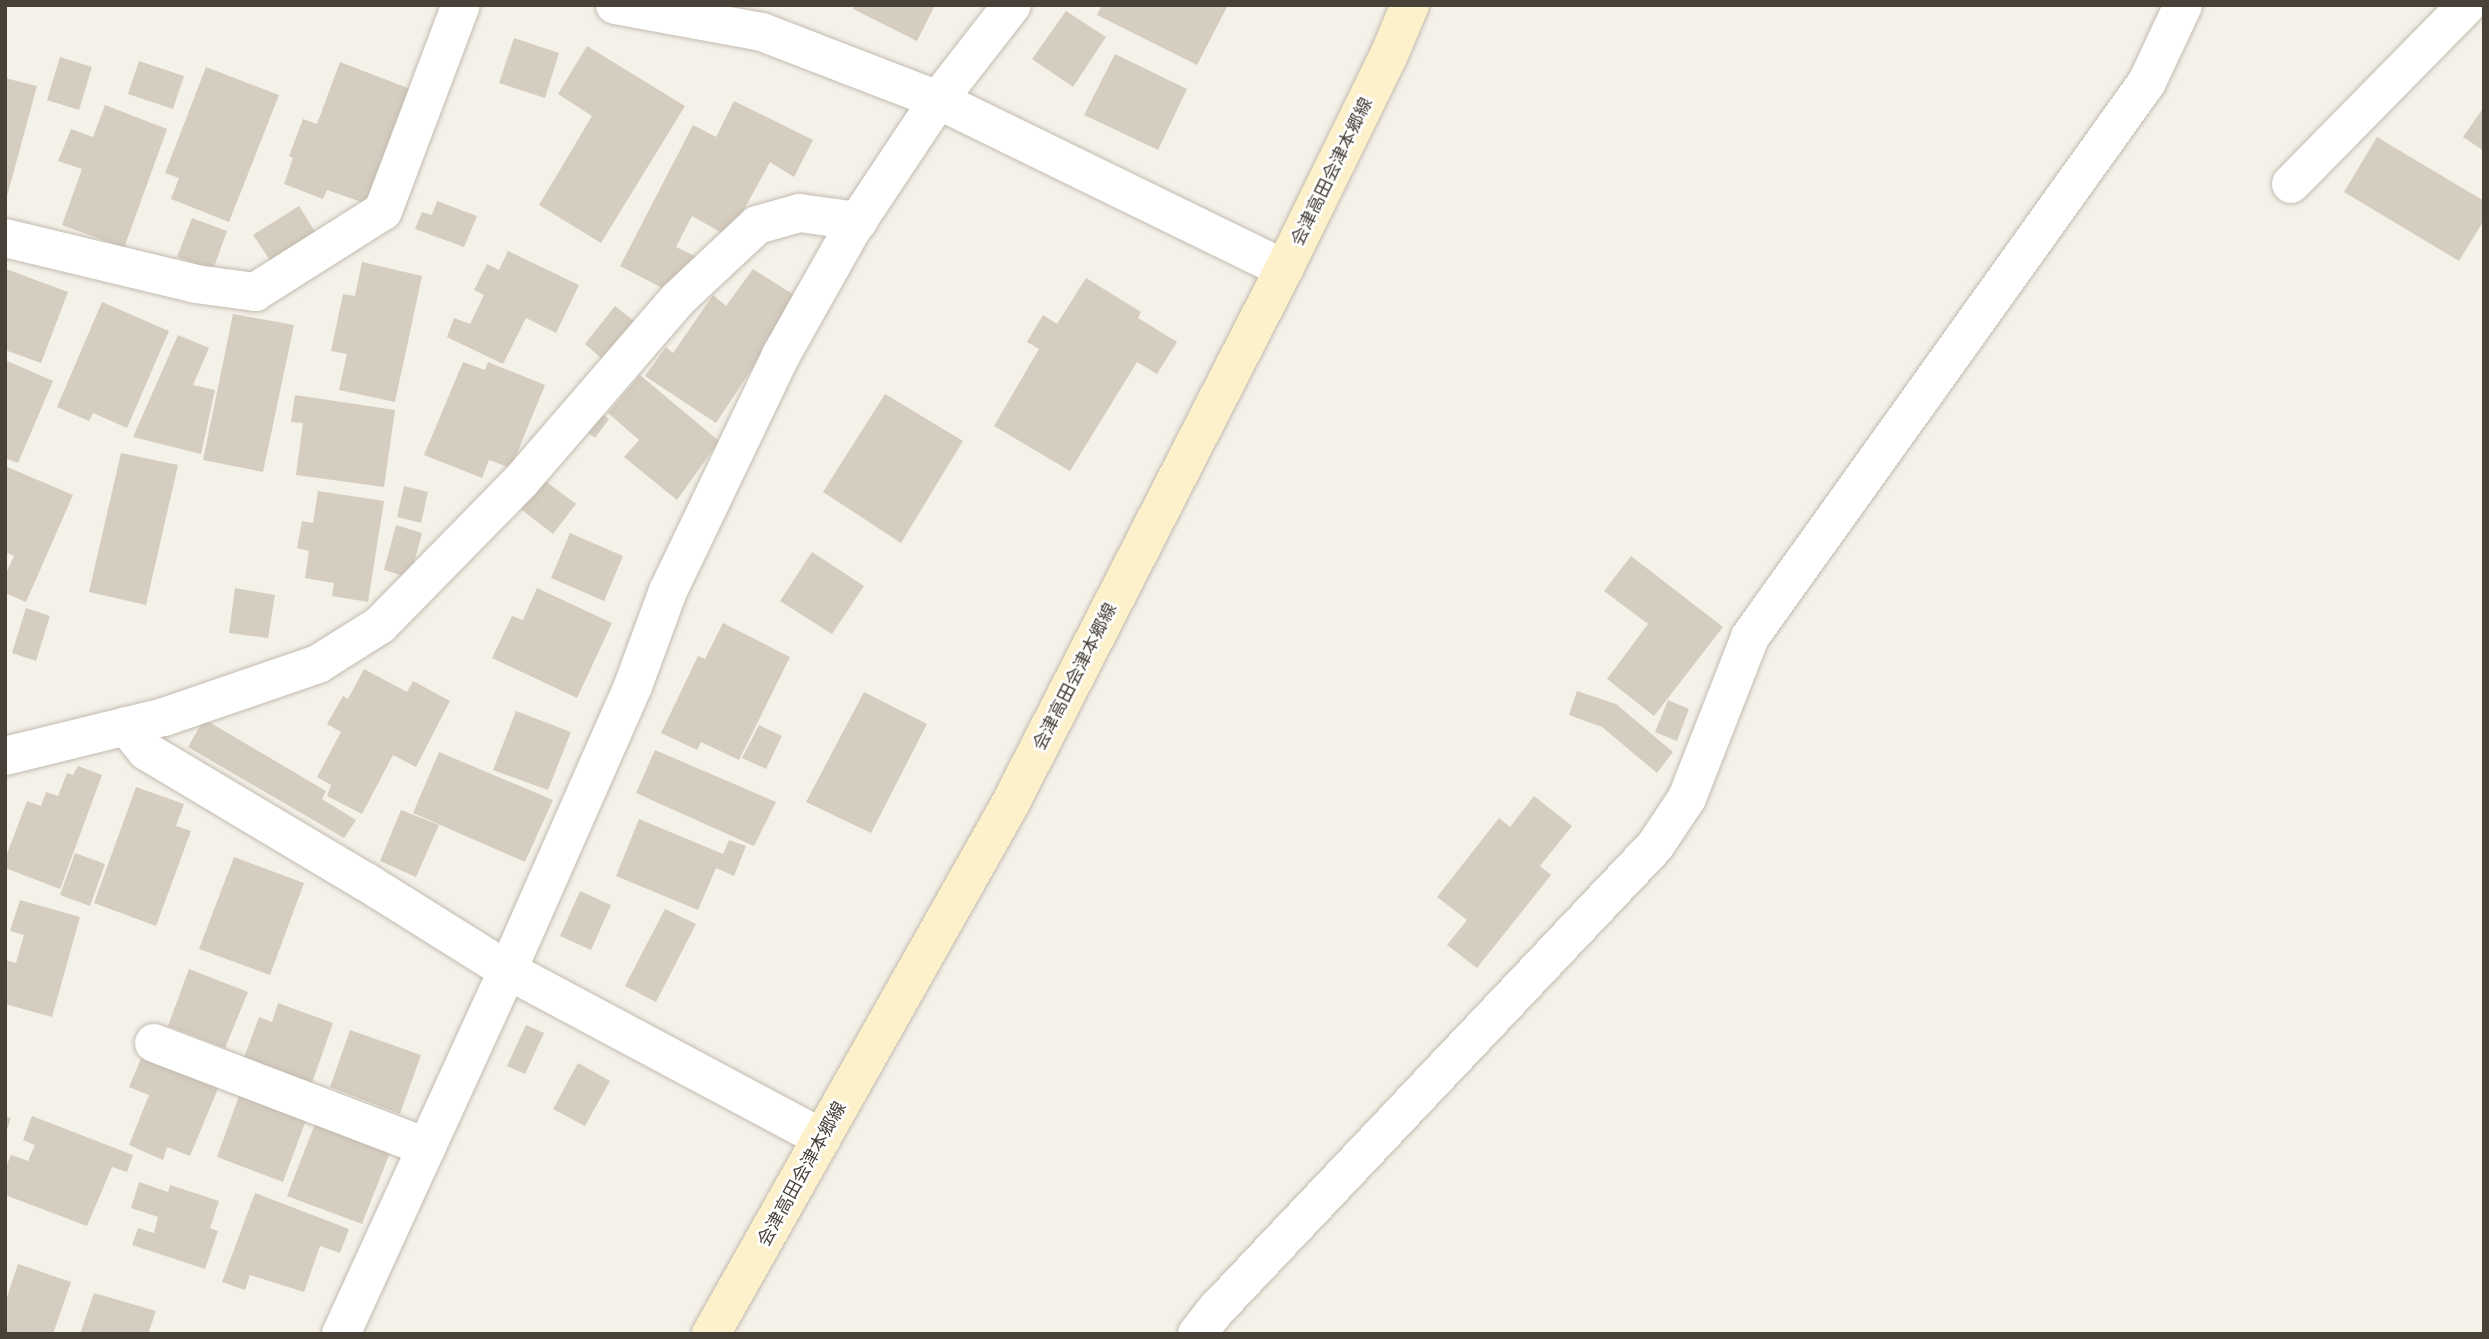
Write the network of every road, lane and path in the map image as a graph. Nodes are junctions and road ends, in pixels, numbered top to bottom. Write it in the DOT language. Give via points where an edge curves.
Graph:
graph roads {
  1 [pos="461,5"];
  2 [pos="615,5"];
  3 [pos="1012,5"];
  4 [pos="1410,5"];
  5 [pos="2183,5"];
  6 [pos="2466,5"];
  7 [pos="938,100"];
  8 [pos="2291,184"];
  9 [pos="858,220"];
  10 [pos="5,238"];
  11 [pos="1284,269"];
  12 [pos="126,726"];
  13 [pos="5,756"];
  14 [pos="507,970"];
  15 [pos="154,1043"];
  16 [pos="822,1138"];
  17 [pos="427,1147"];
  18 [pos="341,1334"];
  19 [pos="711,1334"];
  20 [pos="1197,1334"];
  1 -- 10 [label="street" via="383,211 255,292 196,284"];
  2 -- 7 [label="street" via="762,32"];
  3 -- 7 [label="street"];
  4 -- 11 [label="main road, 会津高田会津本郷線"];
  5 -- 20 [label="street" via="2147,82 1750,637 1687,797 1655,846"];
  6 -- 8 [label="street"];
  7 -- 9 [label="street"];
  7 -- 11 [label="street"];
  9 -- 12 [label="street" via="799,213 757,225 678,299 521,481 380,625 318,664"];
  9 -- 14 [label="street" via="733,450"];
  11 -- 16 [label="main road, 会津高田会津本郷線" via="1009,806"];
  12 -- 13 [label="street"];
  12 -- 14 [label="street" via="146,751"];
  14 -- 16 [label="street"];
  14 -- 17 [label="street"];
  15 -- 17 [label="street"];
  16 -- 19 [label="main road, 会津高田会津本郷線"];
  17 -- 18 [label="street"];
}
